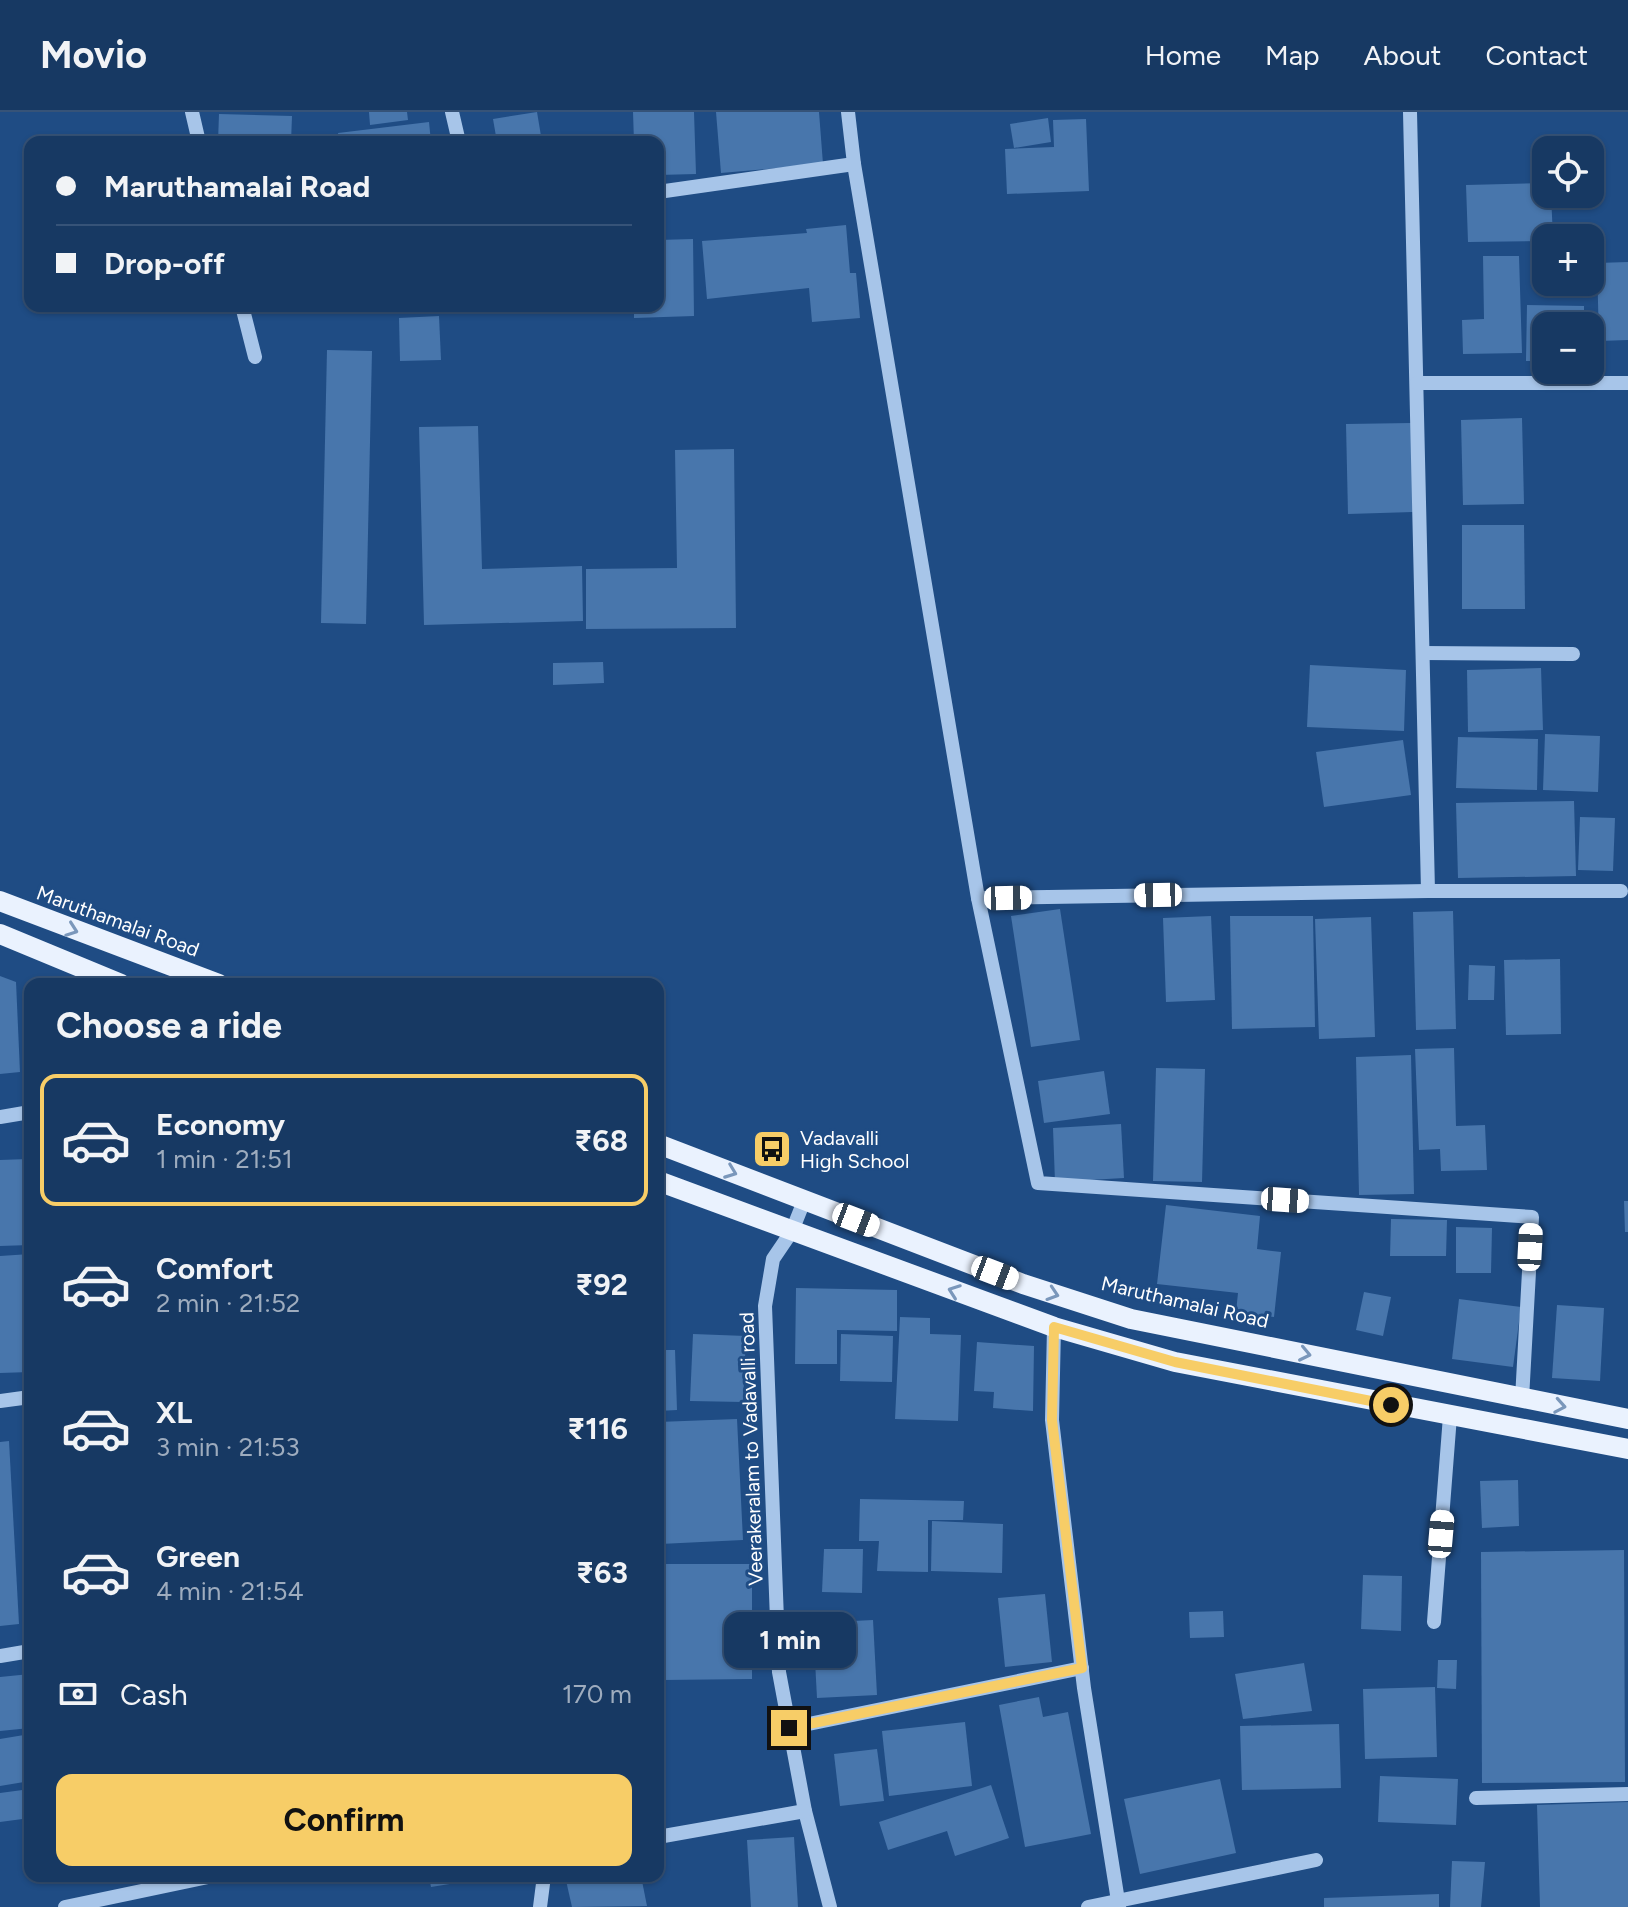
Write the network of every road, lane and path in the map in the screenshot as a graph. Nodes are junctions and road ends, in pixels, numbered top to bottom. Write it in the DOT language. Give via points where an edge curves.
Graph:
graph roads {
  1 [pos="192,112"];
  2 [pos="452,112"];
  3 [pos="850,112"];
  4 [pos="1410,112"];
  5 [pos="198,136"];
  6 [pos="458,136"];
  7 [pos="854,164"];
  8 [pos="664,191"];
  9 [pos="244,312"];
  10 [pos="255,357"];
  11 [pos="1417,383"];
  12 [pos="1628,383"];
  13 [pos="1423,653"];
  14 [pos="1573,654"];
  15 [pos="1428,891"];
  16 [pos="1621,891"];
  17 [pos="978,898"];
  18 [pos="0,901"];
  19 [pos="0,934"];
  20 [pos="106,978"];
  21 [pos="203,978"];
  22 [pos="24,1113"];
  23 [pos="0,1117"];
  24 [pos="664,1146"];
  25 [pos="664,1183"];
  26 [pos="804,1201"];
  27 [pos="792,1231"];
  28 [pos="1054,1327"];
  29 [pos="24,1398"];
  30 [pos="1522,1399"];
  31 [pos="0,1401"];
  32 [pos="1450,1416"];
  33 [pos="1628,1419"];
  34 [pos="1628,1449"];
  35 [pos="1434,1622"];
  36 [pos="24,1652"];
  37 [pos="0,1656"];
  38 [pos="1082,1668"];
  39 [pos="789,1728"];
  40 [pos="1628,1794"];
  41 [pos="1476,1798"];
  42 [pos="805,1811"];
  43 [pos="664,1836"];
  44 [pos="1316,1860"];
  45 [pos="184,1882"];
  46 [pos="543,1882"];
  47 [pos="1118,1904"];
  48 [pos="65,1907"];
  49 [pos="540,1907"];
  50 [pos="830,1907"];
  51 [pos="1088,1907"];
  1 -- 5 [label="street"];
  2 -- 6 [label="street"];
  3 -- 7 [label="street"];
  4 -- 11 [label="street"];
  7 -- 8 [label="street"];
  7 -- 17 [label="street"];
  9 -- 10 [label="street"];
  11 -- 12 [label="street"];
  11 -- 13 [label="street"];
  13 -- 14 [label="street"];
  13 -- 15 [label="street"];
  15 -- 16 [label="street"];
  15 -- 17 [label="street"];
  17 -- 30 [label="street" via="1038,1183 1532,1217"];
  18 -- 21 [label="main road, Maruthamalai Road, one-way"];
  19 -- 20 [label="main road"];
  22 -- 23 [label="street"];
  24 -- 26 [label="main road, Maruthamalai Road, one-way"];
  25 -- 27 [label="main road"];
  26 -- 27 [label="street, Veerakeralam to Vadavalli road"];
  26 -- 30 [label="main road, Maruthamalai Road, one-way" via="1131,1319"];
  28 -- 27 [label="main road, one-way"];
  27 -- 39 [label="street, Veerakeralam to Vadavalli road" via="773,1259 765,1306 779,1672"];
  28 -- 32 [label="main road" via="1175,1362"];
  28 -- 38 [label="street" via="1052,1420"];
  29 -- 31 [label="street"];
  30 -- 33 [label="main road, Maruthamalai Road, one-way"];
  32 -- 34 [label="main road"];
  32 -- 35 [label="street"];
  36 -- 37 [label="street"];
  38 -- 39 [label="street"];
  38 -- 47 [label="street"];
  39 -- 42 [label="street, Veerakeralam to Vadavalli road"];
  40 -- 41 [label="street"];
  42 -- 43 [label="street"];
  42 -- 50 [label="street, Veerakeralam to Vadavalli road"];
  44 -- 47 [label="street"];
  45 -- 48 [label="street"];
  46 -- 49 [label="street"];
  47 -- 51 [label="street"];
}
